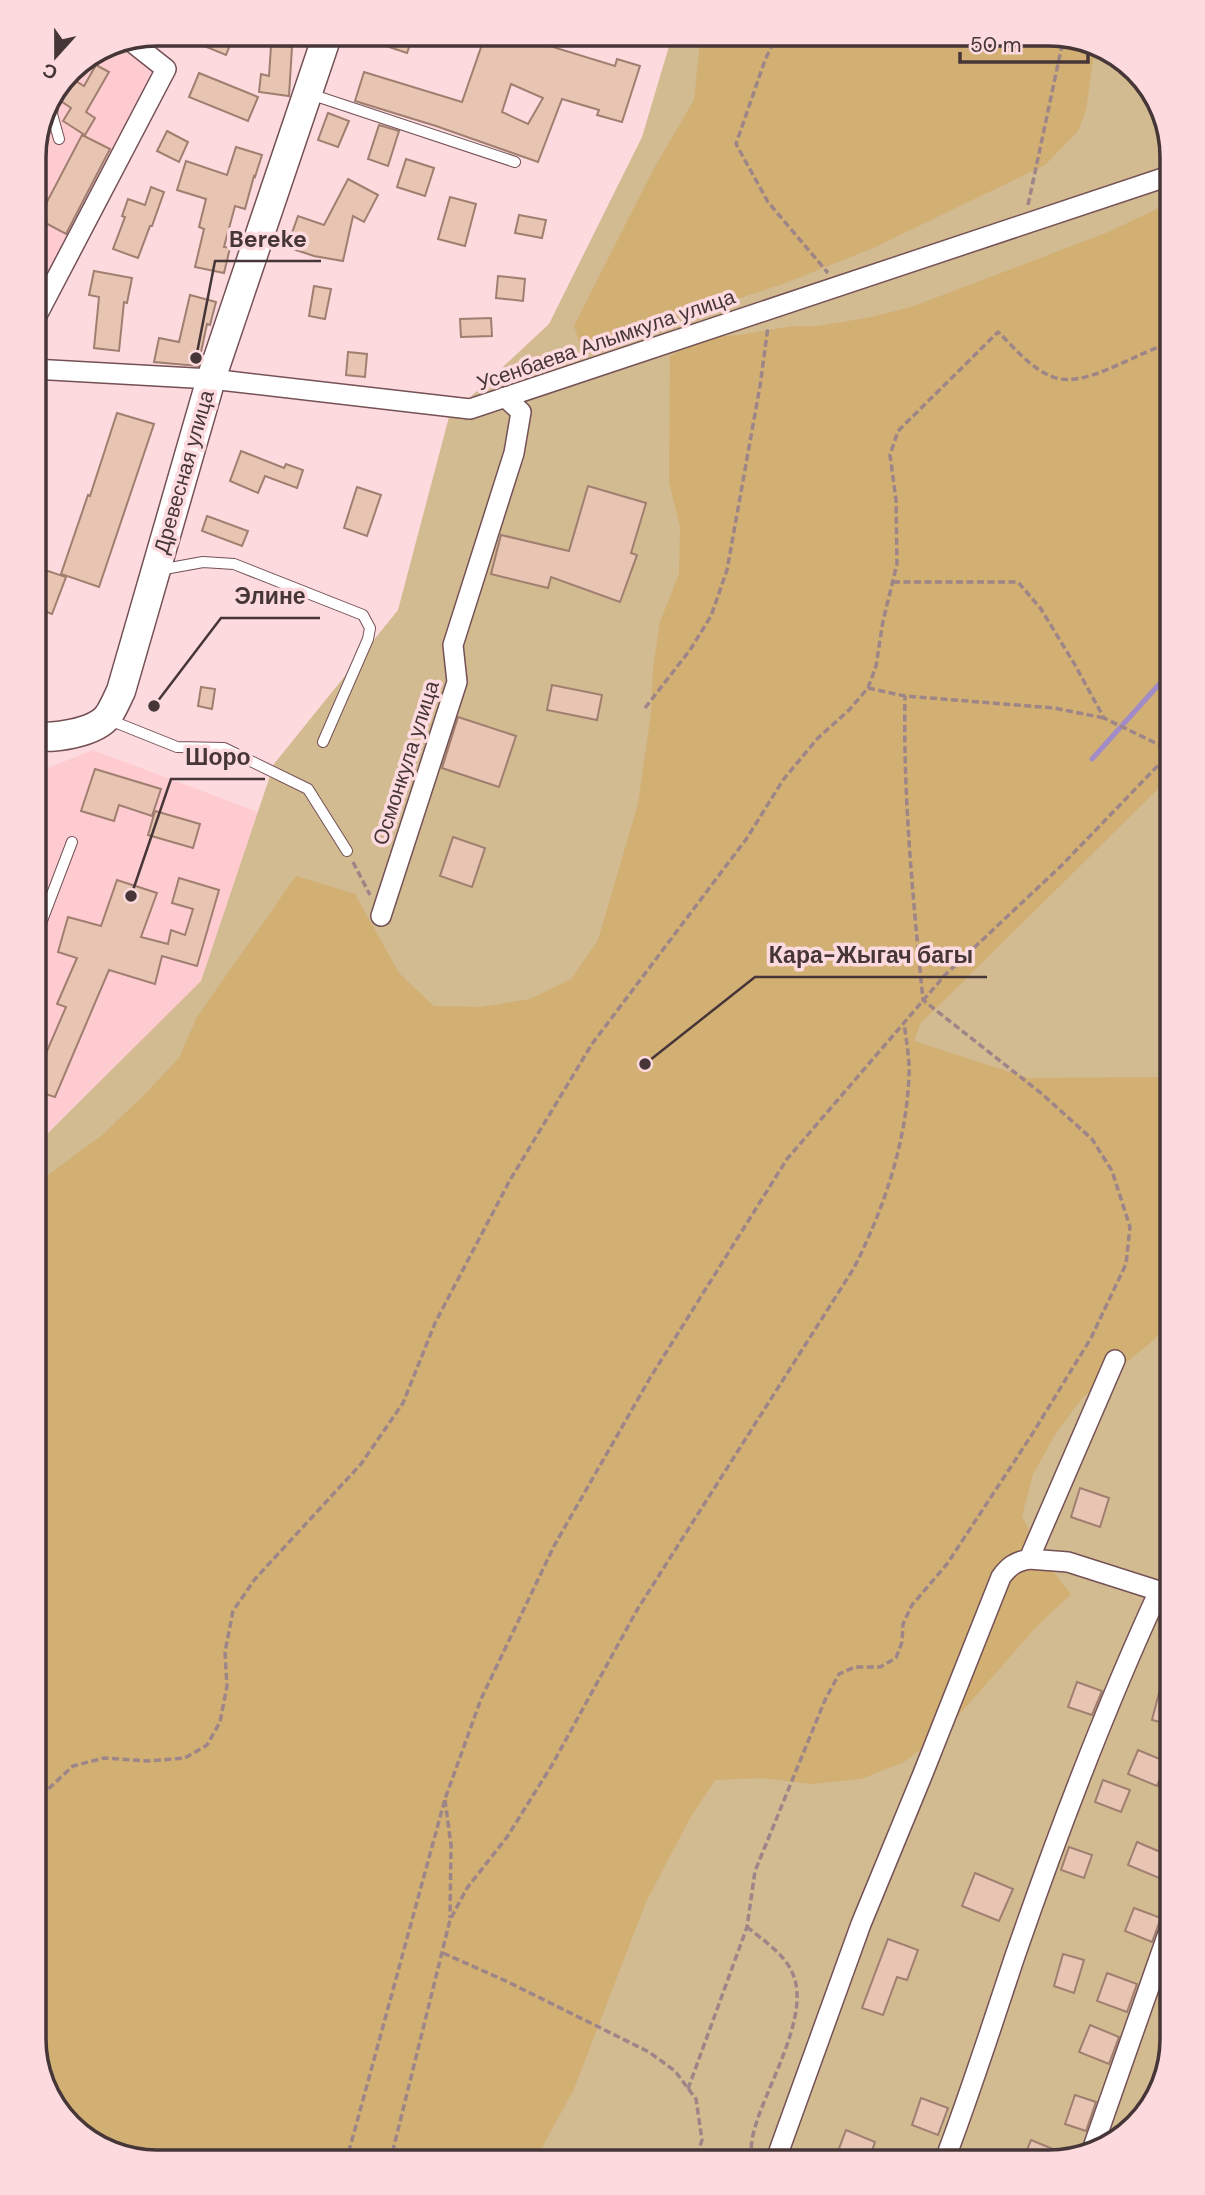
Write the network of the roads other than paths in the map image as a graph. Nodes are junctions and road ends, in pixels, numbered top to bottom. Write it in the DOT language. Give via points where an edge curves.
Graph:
graph roads {
  1 [pos="323,46"];
  2 [pos="139,48"];
  3 [pos="307,93"];
  4 [pos="53,118"];
  5 [pos="59,139"];
  6 [pos="515,162"];
  7 [pos="1160,179"];
  8 [pos="46,298"];
  9 [pos="46,370"];
  10 [pos="211,379"];
  11 [pos="505,397"];
  12 [pos="156,570"];
  13 [pos="107,719"];
  14 [pos="46,738"];
  15 [pos="323,742"];
  16 [pos="72,842"];
  17 [pos="347,851"];
  18 [pos="46,910"];
  19 [pos="381,916"];
  20 [pos="1115,1360"];
  21 [pos="1028,1559"];
  22 [pos="1160,1591"];
  23 [pos="1160,1607"];
  24 [pos="1160,1957"];
  25 [pos="1096,2139"];
  26 [pos="779,2150"];
  27 [pos="948,2150"];
  1 -- 3 [label="street, Древесная улица"];
  2 -- 8 [label="street" via="166,69"];
  3 -- 6 [label="lane"];
  3 -- 10 [label="street, Древесная улица"];
  4 -- 5 [label="lane"];
  7 -- 11 [label="street, Усенбаева Алымкула улица"];
  9 -- 10 [label="street, Усенбаева Алымкула улица"];
  10 -- 11 [label="street, Усенбаева Алымкула улица" via="470,409"];
  10 -- 12 [label="street, Древесная улица"];
  11 -- 19 [label="street, Осмонкула улица" via="521,412 514,453 453,645 457,682"];
  12 -- 13 [label="street, Древесная улица" via="121,691"];
  12 -- 15 [label="lane" via="203,562 234,564 363,615 368,639"];
  13 -- 14 [label="street" via="78,734"];
  13 -- 17 [label="lane" via="177,747 224,748 308,789"];
  16 -- 18 [label="lane"];
  20 -- 21 [label="street"];
  21 -- 22 [label="street" via="1068,1562"];
  21 -- 26 [label="street" via="1016,1562 1001,1577 861,1924"];
  23 -- 27 [label="street" via="1121,1673 1078,1782"];
  24 -- 25 [label="street"];
}
